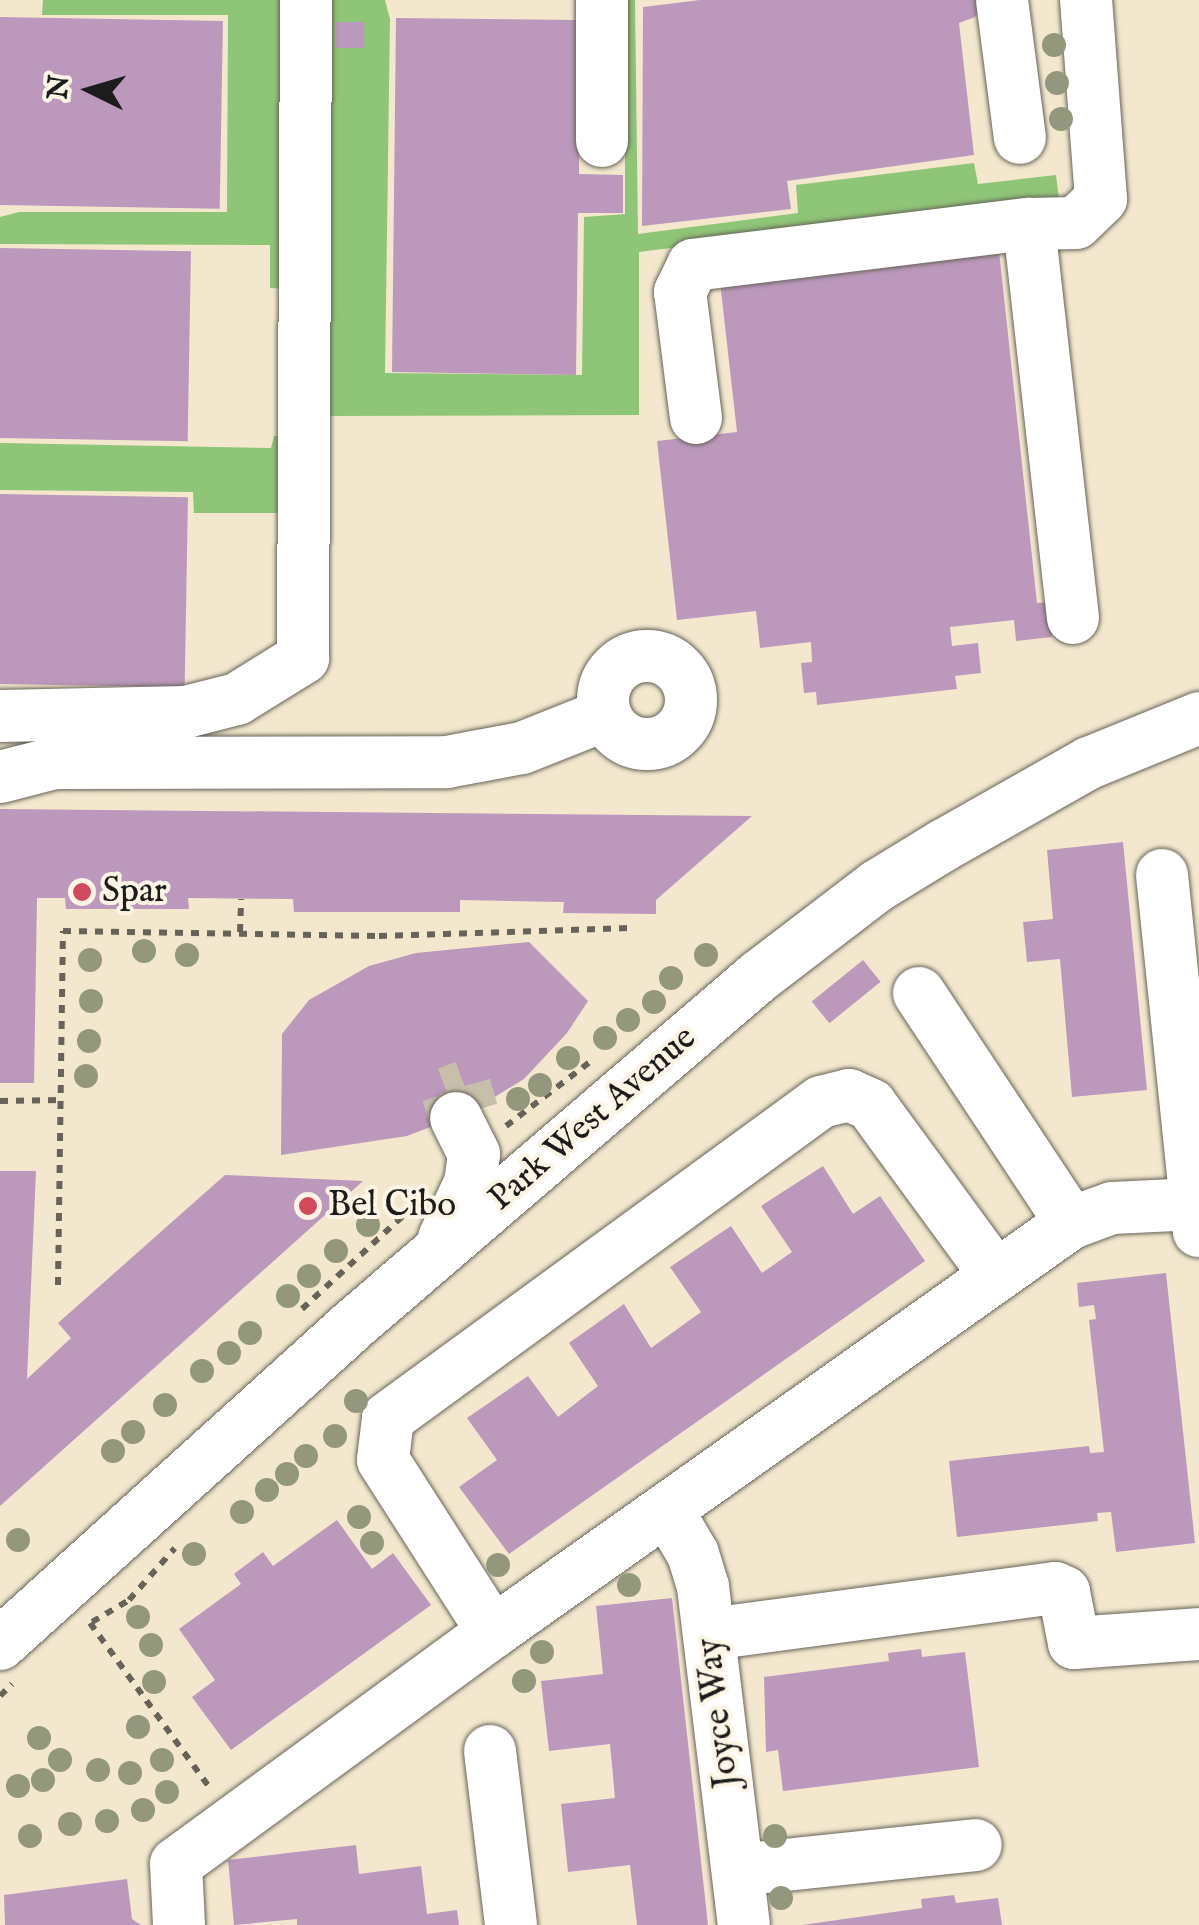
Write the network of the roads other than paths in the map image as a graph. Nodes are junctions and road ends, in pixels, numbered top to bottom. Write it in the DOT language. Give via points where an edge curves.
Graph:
graph roads {
  1 [pos="306,0"];
  2 [pos="602,0"];
  3 [pos="1002,0"];
  4 [pos="1086,0"];
  5 [pos="1020,138"];
  6 [pos="602,141"];
  7 [pos="1029,224"];
  8 [pos="696,418"];
  9 [pos="1073,618"];
  10 [pos="0,716"];
  11 [pos="598,717"];
  12 [pos="1199,718"];
  13 [pos="0,777"];
  14 [pos="1162,875"];
  15 [pos="919,994"];
  16 [pos="575,1134"];
  17 [pos="1198,1218"];
  18 [pos="1070,1224"];
  19 [pos="437,1253"];
  20 [pos="996,1276"];
  21 [pos="667,1510"];
  22 [pos="493,1632"];
  23 [pos="710,1634"];
  24 [pos="1199,1634"];
  25 [pos="9,1644"];
  26 [pos="490,1751"];
  27 [pos="976,1845"];
  28 [pos="738,1870"];
  29 [pos="176,1902"];
  30 [pos="511,1925"];
  31 [pos="744,1925"];
  1 -- 10 [label="street" via="303,658 237,699 186,712"];
  2 -- 6 [label="street"];
  3 -- 5 [label="street"];
  4 -- 7 [label="street" via="1101,199 1076,223"];
  7 -- 8 [label="street" via="693,266 680,292"];
  7 -- 9 [label="street"];
  11 -- 13 [label="street" via="506,753 447,762 55,763"];
  12 -- 16 [label="street, Park West Avenue" via="1089,763 878,886 758,977"];
  14 -- 17 [label="street"];
  15 -- 18 [label="street"];
  16 -- 19 [label="street, Park West Avenue"];
  16 -- 19 [label="street" via="504,1135 464,1114 474,1154 470,1183"];
  17 -- 18 [label="street" via="1112,1208"];
  18 -- 20 [label="street"];
  19 -- 25 [label="street, Park West Avenue"];
  20 -- 21 [label="street"];
  20 -- 22 [label="street" via="871,1104 849,1095 821,1102 388,1418 382,1460"];
  21 -- 22 [label="street"];
  21 -- 23 [label="street, Joyce Way" via="693,1554"];
  22 -- 29 [label="street" via="230,1818 176,1864"];
  23 -- 24 [label="street" via="1055,1588 1064,1592 1074,1643"];
  23 -- 28 [label="street, Joyce Way"];
  26 -- 30 [label="street"];
  27 -- 28 [label="street"];
  28 -- 31 [label="street, Joyce Way"];
}
